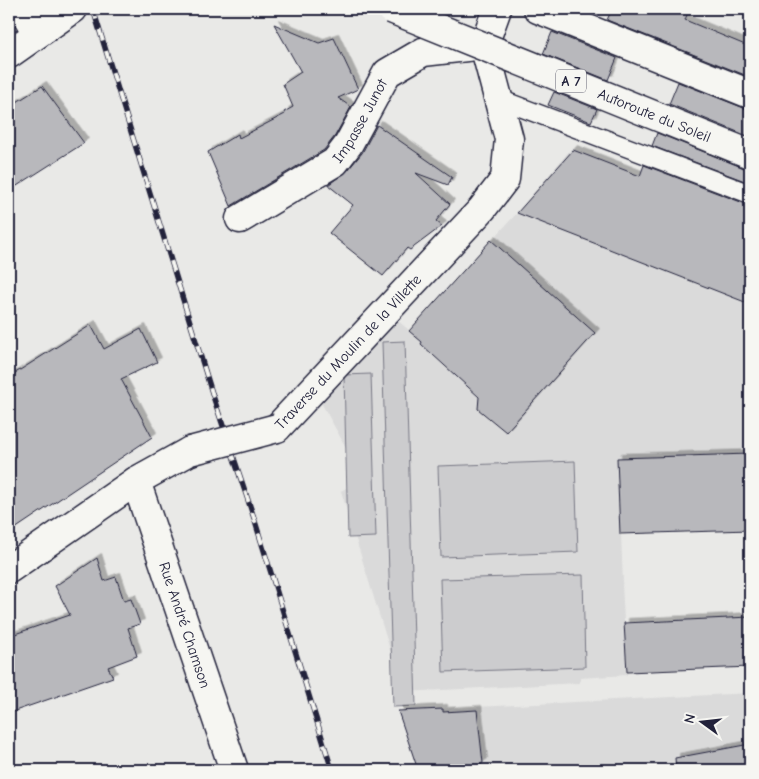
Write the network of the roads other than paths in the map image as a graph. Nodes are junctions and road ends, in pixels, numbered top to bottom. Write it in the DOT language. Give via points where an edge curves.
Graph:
graph roads {
  1 [pos="23,9"];
  2 [pos="73,9"];
  3 [pos="391,9"];
  4 [pos="498,9"];
  5 [pos="538,9"];
  6 [pos="37,34"];
  7 [pos="484,45"];
  8 [pos="9,54"];
  9 [pos="750,94"];
  10 [pos="498,99"];
  11 [pos="750,154"];
  12 [pos="750,194"];
  13 [pos="240,219"];
  14 [pos="136,481"];
  15 [pos="9,568"];
  16 [pos="234,770"];
  1 -- 6 [label="main road"];
  2 -- 6 [label="main road"];
  3 -- 11 [label="main road, Autoroute du Soleil / A 7, bridge"];
  4 -- 7 [label="main road"];
  5 -- 9 [label="main road"];
  6 -- 8 [label="main road"];
  7 -- 10 [label="main road, Traverse du Moulin de la Villette"];
  7 -- 13 [label="main road, Impasse Junot" via="423,52 387,73 348,145 335,162"];
  10 -- 12 [label="lane"];
  10 -- 14 [label="main road, Traverse du Moulin de la Villette, bridge" via="509,139 505,179 482,209 277,428 190,451"];
  14 -- 15 [label="main road, Traverse du Moulin de la Villette"];
  14 -- 16 [label="main road, Rue André Chamson"];
}
